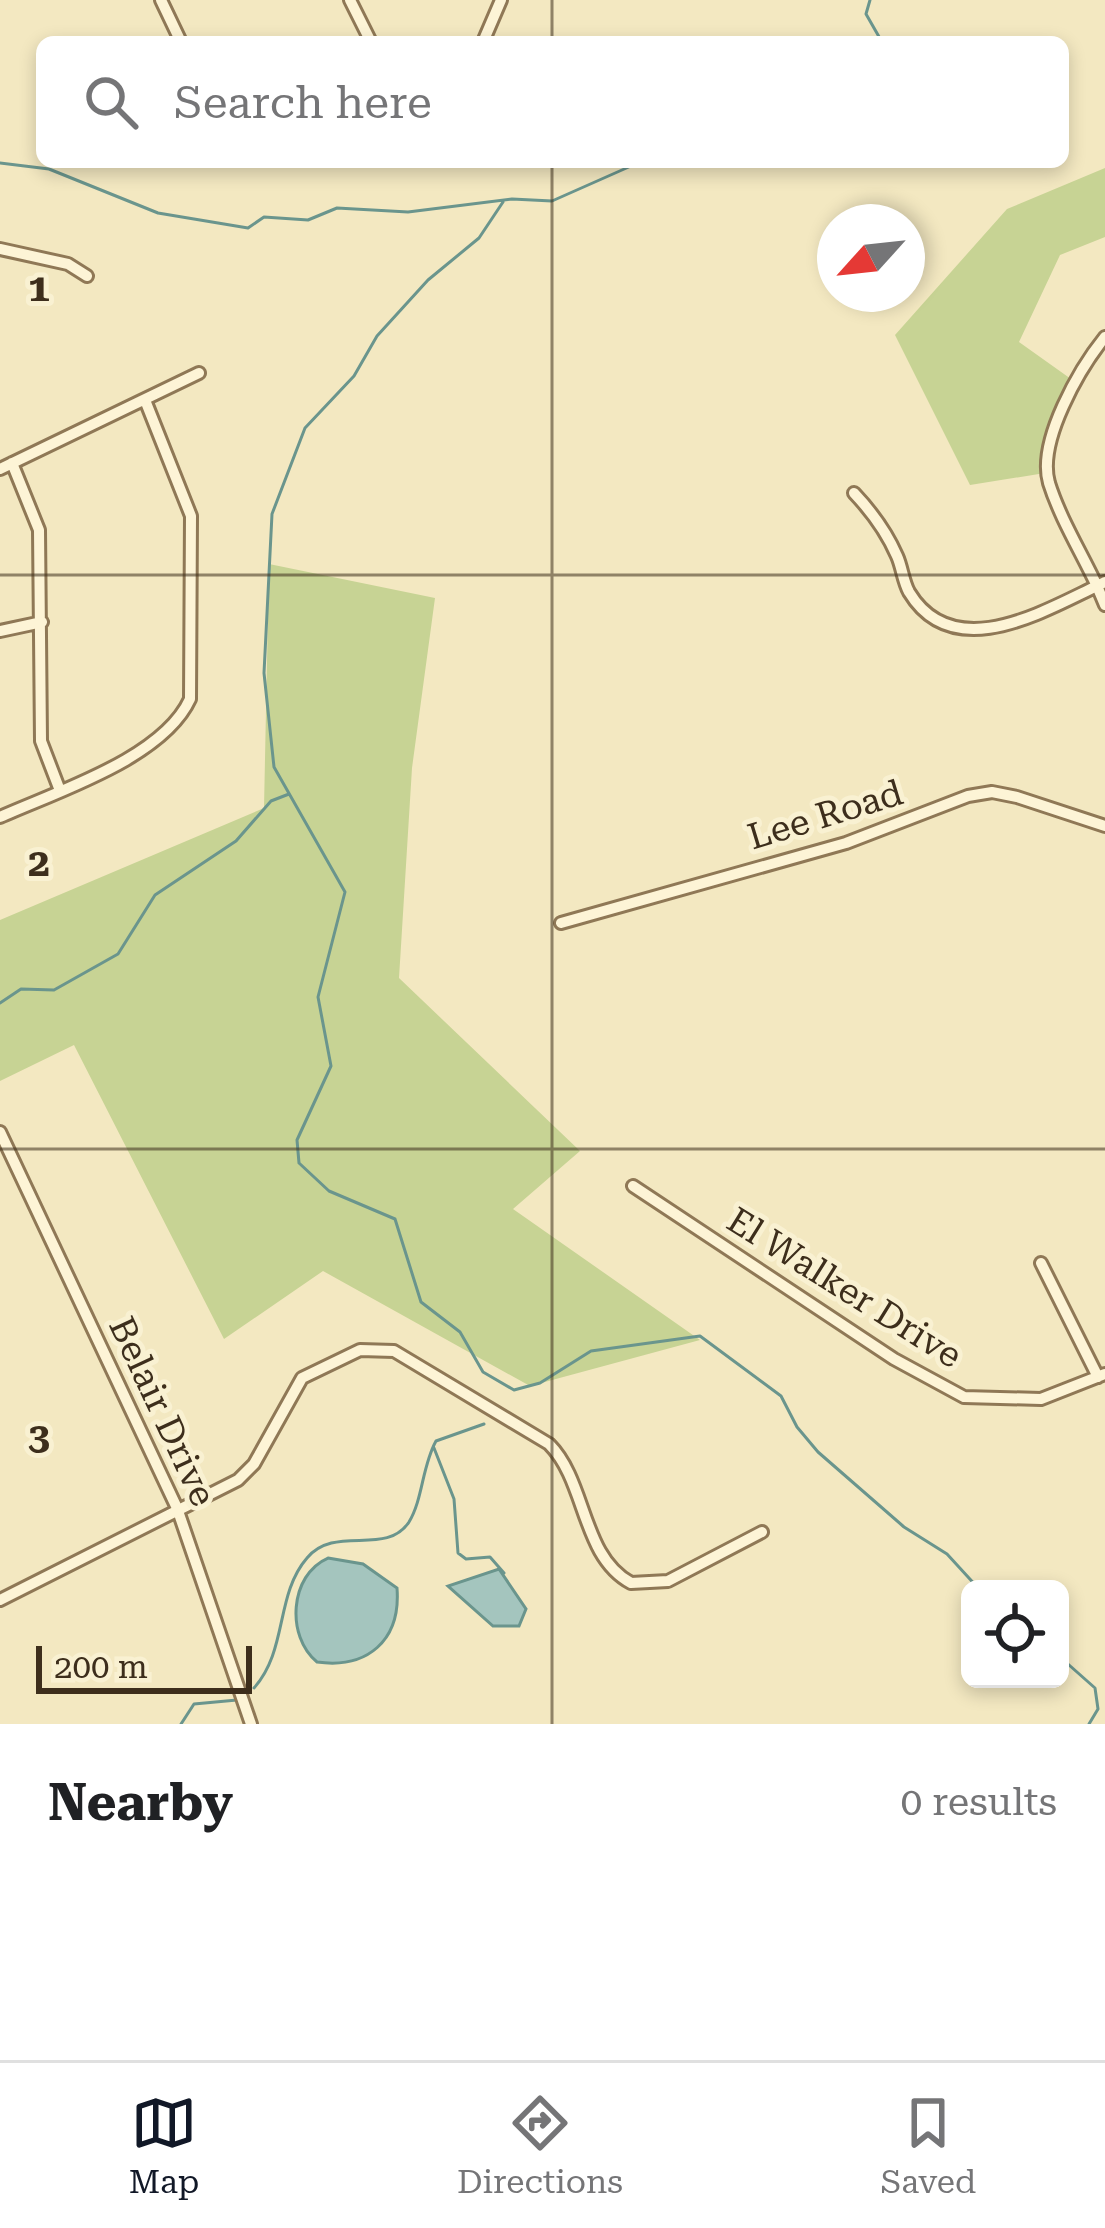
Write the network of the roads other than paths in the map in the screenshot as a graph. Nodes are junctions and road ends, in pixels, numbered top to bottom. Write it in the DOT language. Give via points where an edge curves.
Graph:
graph roads {
  1 [pos="160,0"];
  2 [pos="350,0"];
  3 [pos="501,0"];
  4 [pos="178,36"];
  5 [pos="368,36"];
  6 [pos="486,36"];
  7 [pos="1,251"];
  8 [pos="87,276"];
  9 [pos="1105,337"];
  10 [pos="199,373"];
  11 [pos="146,400"];
  12 [pos="6,466"];
  13 [pos="854,493"];
  14 [pos="1101,584"];
  15 [pos="1105,605"];
  16 [pos="43,622"];
  17 [pos="0,631"];
  18 [pos="58,788"];
  19 [pos="0,817"];
  20 [pos="1105,826"];
  21 [pos="561,923"];
  22 [pos="0,1132"];
  23 [pos="633,1186"];
  24 [pos="1041,1263"];
  25 [pos="1101,1375"];
  26 [pos="177,1508"];
  27 [pos="762,1532"];
  28 [pos="0,1600"];
  29 [pos="251,1724"];
  1 -- 4 [label="street"];
  2 -- 5 [label="street"];
  3 -- 6 [label="street"];
  7 -- 8 [label="street" via="68,264"];
  9 -- 14 [label="street" via="1073,376 1048,460 1048,480"];
  10 -- 11 [label="street"];
  11 -- 12 [label="street"];
  11 -- 18 [label="street" via="190,516 190,699 154,743"];
  12 -- 16 [label="street" via="39,530"];
  13 -- 14 [label="street" via="897,556 908,590 944,623 1011,625"];
  14 -- 15 [label="street"];
  16 -- 17 [label="street"];
  16 -- 18 [label="street" via="41,741"];
  18 -- 19 [label="street"];
  20 -- 21 [label="street, Lee Road" via="1005,795 968,796 847,843"];
  22 -- 26 [label="street, Belair Drive"];
  23 -- 25 [label="street, El Walker Drive" via="964,1397 1041,1399"];
  24 -- 25 [label="street"];
  26 -- 27 [label="street" via="247,1473 302,1378 376,1347 553,1448 604,1559 631,1583 668,1581"];
  26 -- 28 [label="street"];
  26 -- 29 [label="street, Belair Drive"];
}
